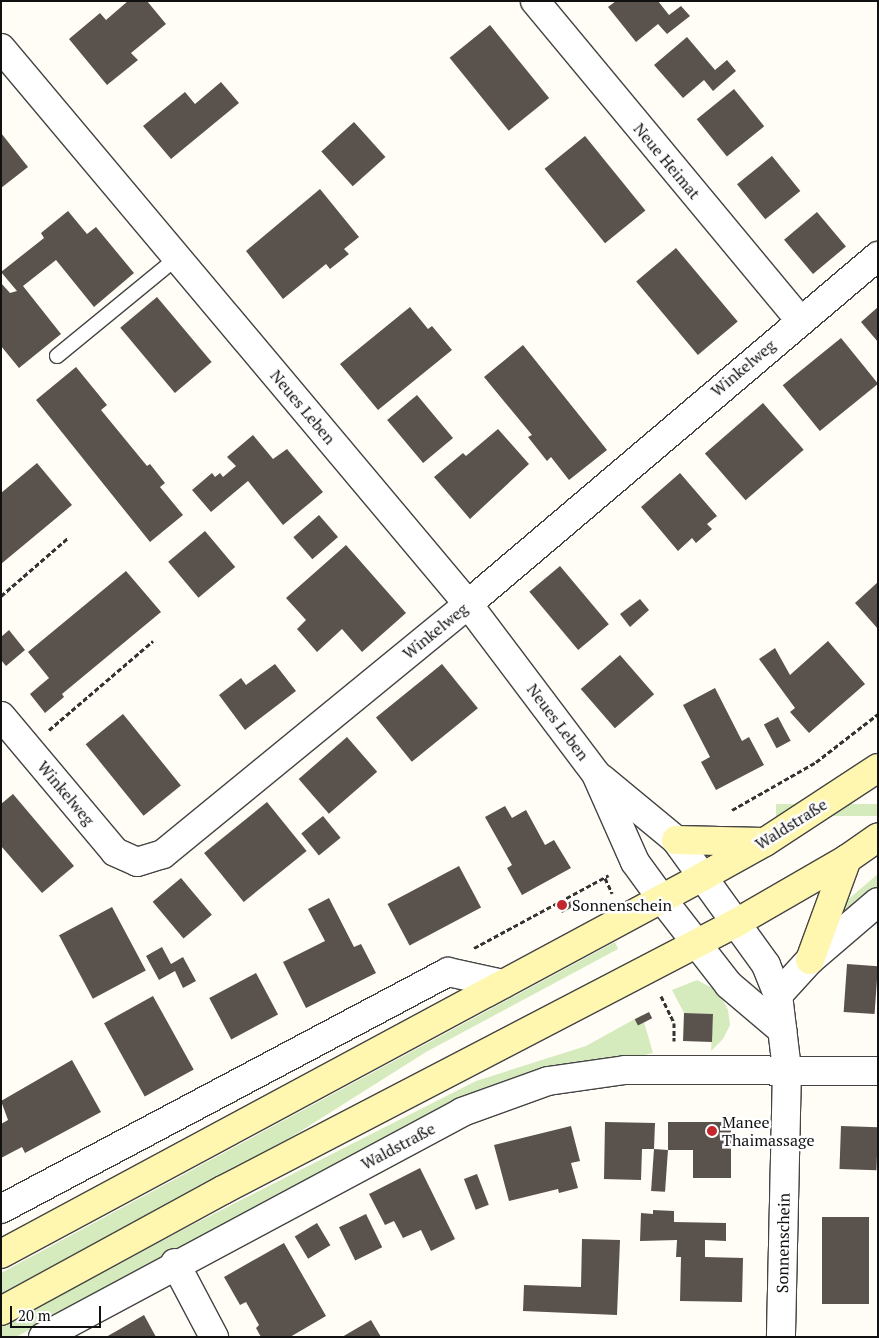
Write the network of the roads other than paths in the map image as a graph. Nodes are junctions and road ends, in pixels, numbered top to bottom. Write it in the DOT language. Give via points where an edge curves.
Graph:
graph roads {
  1 [pos="535,1"];
  2 [pos="1,48"];
  3 [pos="878,256"];
  4 [pos="178,257"];
  5 [pos="800,320"];
  6 [pos="57,356"];
  7 [pos="468,604"];
  8 [pos="1,716"];
  9 [pos="878,768"];
  10 [pos="596,774"];
  11 [pos="878,837"];
  12 [pos="676,840"];
  13 [pos="766,842"];
  14 [pos="847,859"];
  15 [pos="702,877"];
  16 [pos="662,899"];
  17 [pos="878,902"];
  18 [pos="736,923"];
  19 [pos="696,944"];
  20 [pos="810,960"];
  21 [pos="503,984"];
  22 [pos="778,995"];
  23 [pos="782,1030"];
  24 [pos="787,1069"];
  25 [pos="878,1071"];
  26 [pos="1,1209"];
  27 [pos="1,1254"];
  28 [pos="175,1264"];
  29 [pos="1,1311"];
  30 [pos="43,1337"];
  31 [pos="214,1337"];
  32 [pos="781,1337"];
  1 -- 5 [label="street, Neue Heimat"];
  2 -- 4 [label="street, Neues Leben"];
  3 -- 5 [label="street, Winkelweg"];
  4 -- 6 [label="lane"];
  4 -- 7 [label="street, Neues Leben"];
  5 -- 7 [label="street, Winkelweg"];
  7 -- 8 [label="street, Winkelweg" via="163,854 137,862 115,852"];
  7 -- 10 [label="street, Neues Leben"];
  9 -- 13 [label="main road, Waldstraße"];
  10 -- 12 [label="street, Neues Leben"];
  10 -- 16 [label="street, Neues Leben" via="635,862"];
  11 -- 14 [label="main road"];
  12 -- 13 [label="main road"];
  12 -- 15 [label="street, Neues Leben"];
  13 -- 15 [label="main road, Waldstraße"];
  14 -- 18 [label="main road"];
  14 -- 20 [label="main road"];
  15 -- 16 [label="main road, Waldstraße"];
  15 -- 18 [label="street"];
  16 -- 19 [label="street"];
  16 -- 21 [label="main road, Waldstraße"];
  17 -- 20 [label="street"];
  18 -- 19 [label="main road"];
  18 -- 22 [label="street, Sonnenschein" via="766,965"];
  19 -- 23 [label="street" via="729,984"];
  19 -- 29 [label="main road" via="223,1190"];
  20 -- 22 [label="street"];
  21 -- 26 [label="street" via="448,972"];
  21 -- 27 [label="main road, Waldstraße"];
  22 -- 23 [label="street, Sonnenschein"];
  23 -- 24 [label="street, Sonnenschein"];
  24 -- 25 [label="street, Waldstraße"];
  24 -- 28 [label="street, Waldstraße" via="625,1070 548,1081 462,1112"];
  24 -- 32 [label="street, Sonnenschein"];
  28 -- 30 [label="street, Waldstraße"];
  28 -- 31 [label="street"];
}
